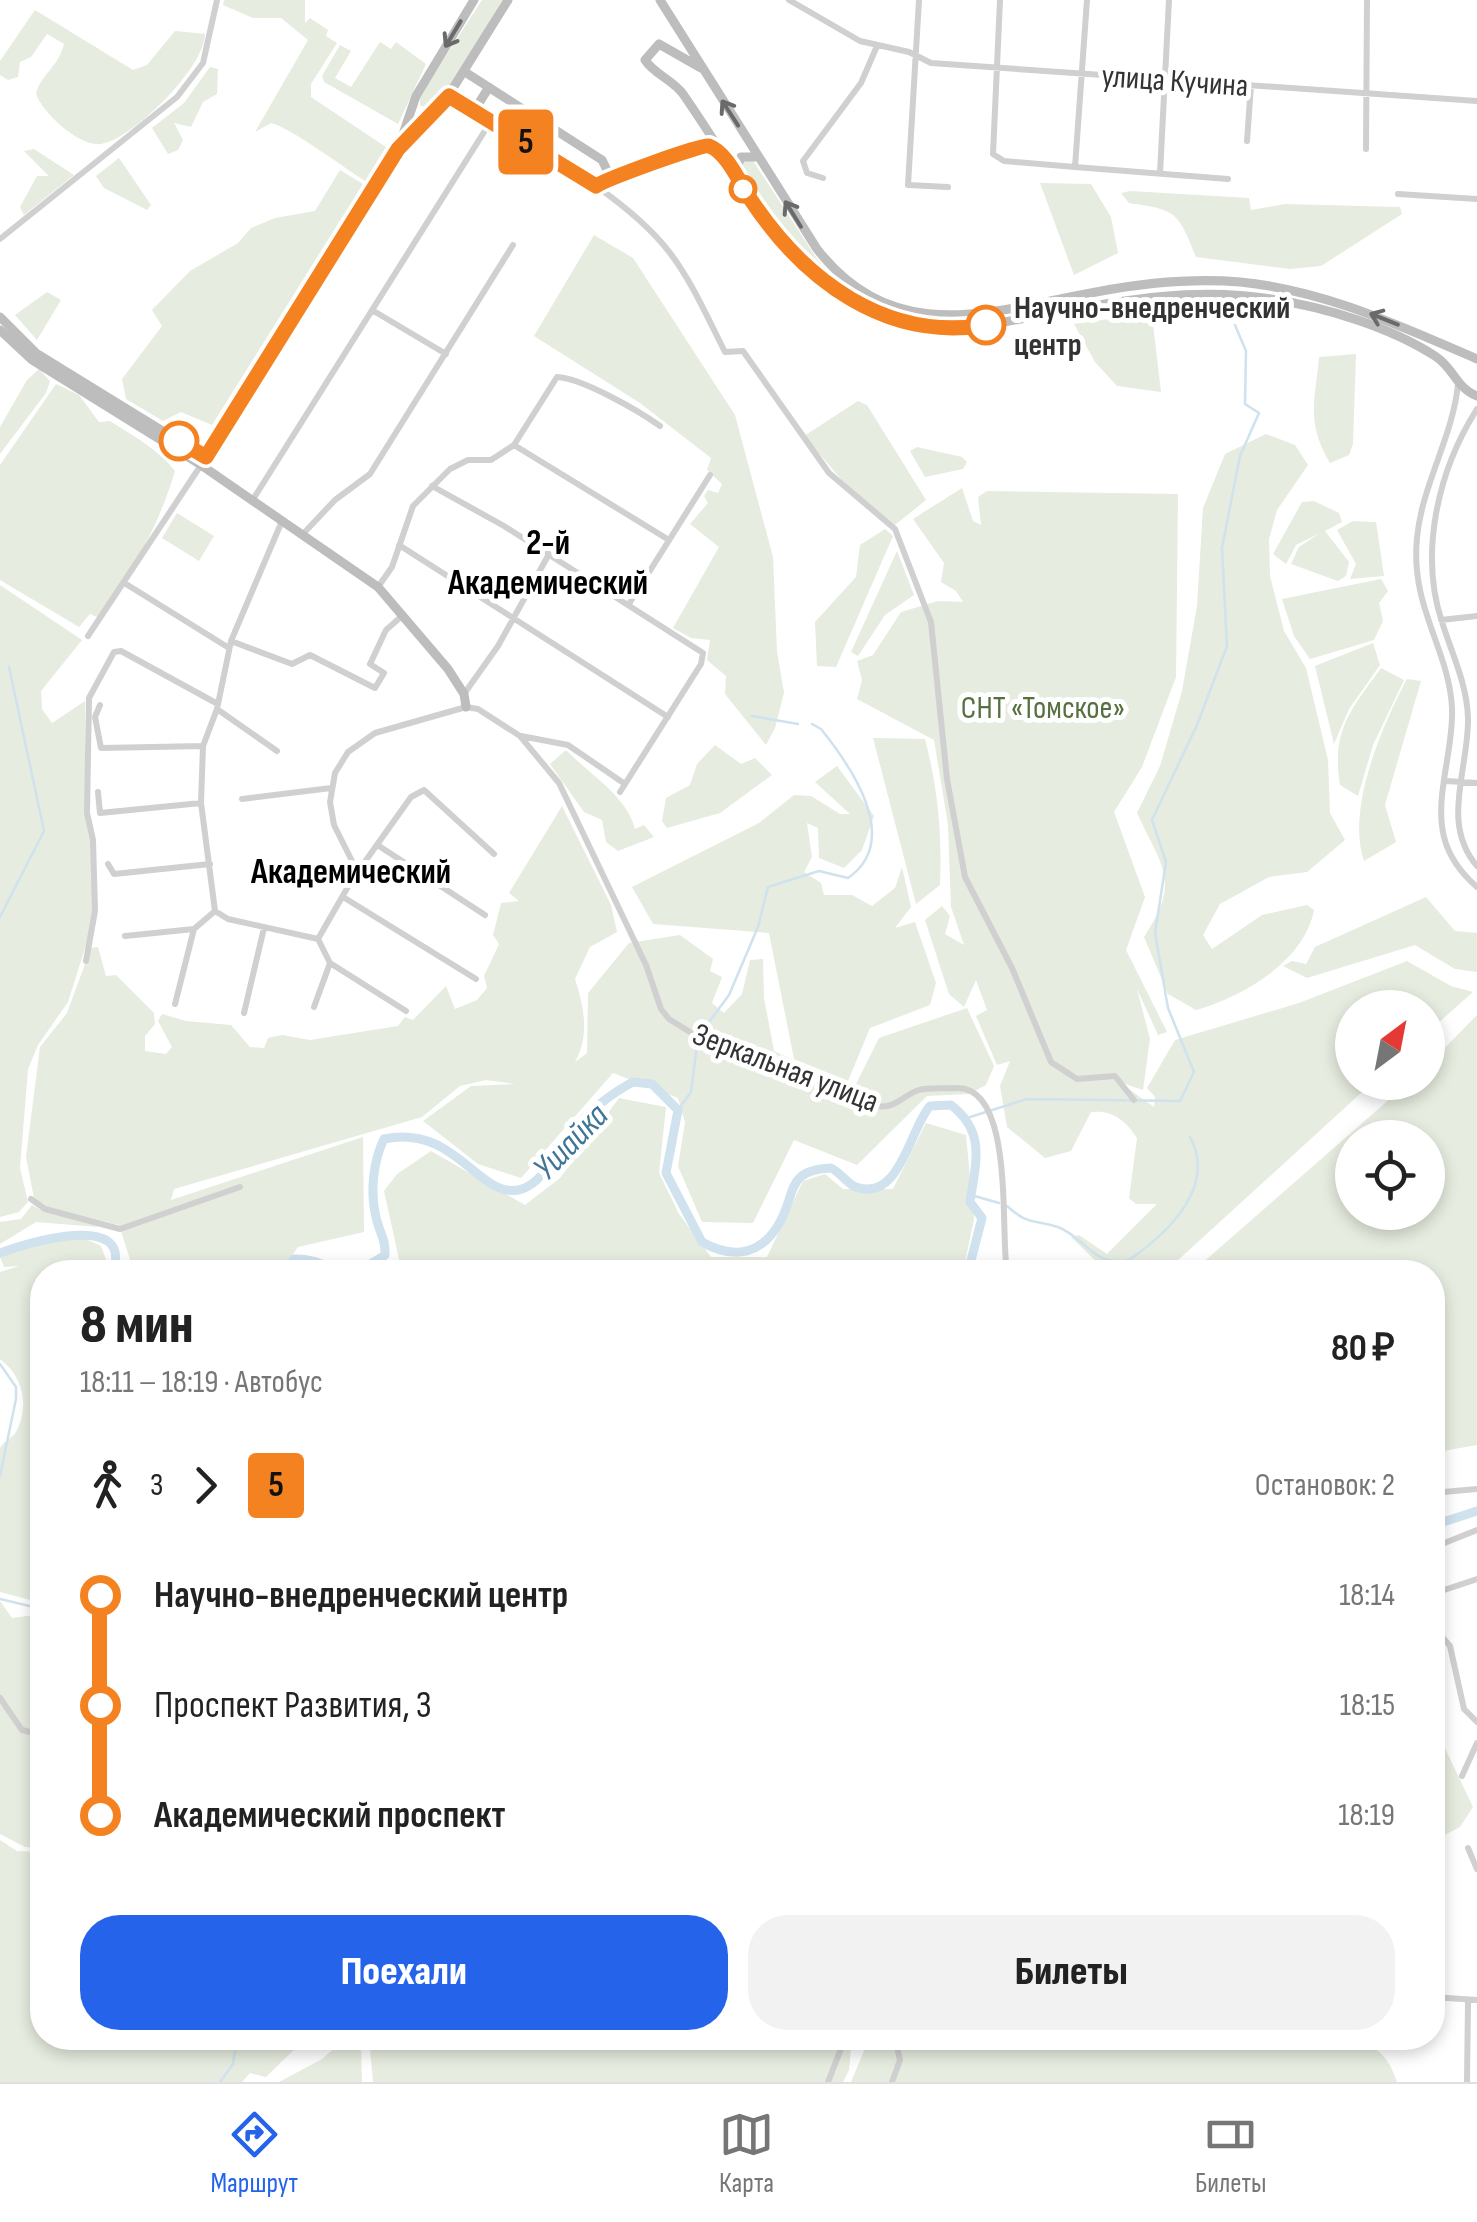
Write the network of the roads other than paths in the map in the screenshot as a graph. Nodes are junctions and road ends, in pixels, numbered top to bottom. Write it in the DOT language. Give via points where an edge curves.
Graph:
graph roads {
  1 [pos="217,0"];
  2 [pos="508,0"];
  3 [pos="660,0"];
  4 [pos="789,0"];
  5 [pos="919,0"];
  6 [pos="1000,0"];
  7 [pos="1087,0"];
  8 [pos="1169,0"];
  9 [pos="1366,0"];
  10 [pos="470,1"];
  11 [pos="877,46"];
  12 [pos="915,54"];
  13 [pos="702,68"];
  14 [pos="998,69"];
  15 [pos="465,72"];
  16 [pos="1081,73"];
  17 [pos="1166,78"];
  18 [pos="1251,85"];
  19 [pos="489,88"];
  20 [pos="1366,94"];
  21 [pos="416,96"];
  22 [pos="449,96"];
  23 [pos="1477,101"];
  24 [pos="474,111"];
  25 [pos="436,113"];
  26 [pos="491,121"];
  27 [pos="547,125"];
  28 [pos="1247,141"];
  29 [pos="534,147"];
  30 [pos="398,149"];
  31 [pos="1366,149"];
  32 [pos="723,157"];
  33 [pos="759,158"];
  34 [pos="1075,167"];
  35 [pos="1160,174"];
  36 [pos="734,175"];
  37 [pos="610,176"];
  38 [pos="823,178"];
  39 [pos="1228,179"];
  40 [pos="596,186"];
  41 [pos="948,187"];
  42 [pos="1398,194"];
  43 [pos="1477,199"];
  44 [pos="0,239"];
  45 [pos="514,245"];
  46 [pos="1197,280"];
  47 [pos="1232,282"];
  48 [pos="1198,293"];
  49 [pos="1232,294"];
  50 [pos="896,308"];
  51 [pos="372,310"];
  52 [pos="926,316"];
  53 [pos="0,317"];
  54 [pos="892,320"];
  55 [pos="925,328"];
  56 [pos="0,330"];
  57 [pos="446,354"];
  58 [pos="34,357"];
  59 [pos="1475,358"];
  60 [pos="1457,379"];
  61 [pos="1477,396"];
  62 [pos="1477,408"];
  63 [pos="660,426"];
  64 [pos="514,445"];
  65 [pos="203,461"];
  66 [pos="710,475"];
  67 [pos="432,486"];
  68 [pos="252,501"];
  69 [pos="282,521"];
  70 [pos="302,535"];
  71 [pos="669,540"];
  72 [pos="399,545"];
  73 [pos="550,554"];
  74 [pos="126,584"];
  75 [pos="378,587"];
  76 [pos="629,604"];
  77 [pos="404,614"];
  78 [pos="1477,616"];
  79 [pos="512,618"];
  80 [pos="1441,620"];
  81 [pos="88,636"];
  82 [pos="230,644"];
  83 [pos="464,694"];
  84 [pos="100,705"];
  85 [pos="216,706"];
  86 [pos="466,707"];
  87 [pos="668,717"];
  88 [pos="520,736"];
  89 [pos="203,746"];
  90 [pos="277,751"];
  91 [pos="1446,781"];
  92 [pos="1477,782"];
  93 [pos="625,784"];
  94 [pos="1461,784"];
  95 [pos="331,788"];
  96 [pos="98,792"];
  97 [pos="620,792"];
  98 [pos="242,799"];
  99 [pos="201,803"];
  100 [pos="378,846"];
  101 [pos="494,854"];
  102 [pos="262,863"];
  103 [pos="108,864"];
  104 [pos="210,864"];
  105 [pos="356,865"];
  106 [pos="1477,866"];
  107 [pos="1477,888"];
  108 [pos="343,897"];
  109 [pos="216,911"];
  110 [pos="485,914"];
  111 [pos="264,928"];
  112 [pos="194,930"];
  113 [pos="125,936"];
  114 [pos="318,939"];
  115 [pos="86,961"];
  116 [pos="330,964"];
  117 [pos="476,978"];
  118 [pos="175,1004"];
  119 [pos="314,1006"];
  120 [pos="406,1011"];
  121 [pos="244,1013"];
  122 [pos="1134,1100"];
  123 [pos="240,1187"];
  124 [pos="31,1199"];
  125 [pos="1006,1260"];
  126 [pos="1477,1489"];
  127 [pos="1445,1492"];
  128 [pos="1477,1530"];
  129 [pos="1445,1543"];
  130 [pos="1477,1579"];
  131 [pos="1445,1590"];
  132 [pos="1445,1640"];
  133 [pos="0,1698"];
  134 [pos="1477,1722"];
  135 [pos="30,1732"];
  136 [pos="1477,1742"];
  137 [pos="1462,1776"];
  138 [pos="1468,1848"];
  139 [pos="1477,1868"];
  140 [pos="1445,1999"];
  141 [pos="1477,2000"];
  142 [pos="1468,2002"];
  143 [pos="840,2050"];
  144 [pos="898,2050"];
  145 [pos="828,2082"];
  146 [pos="892,2082"];
  147 [pos="1467,2082"];
  1 -- 44 [label="street" via="203,63 178,97"];
  2 -- 15 [label="street"];
  3 -- 13 [label="street"];
  4 -- 11 [label="street, улица Кучина"];
  5 -- 12 [label="street"];
  6 -- 14 [label="street"];
  7 -- 16 [label="street"];
  8 -- 17 [label="street"];
  9 -- 20 [label="street"];
  10 -- 21 [label="street, one-way"];
  11 -- 12 [label="street, улица Кучина"];
  11 -- 38 [label="street" via="861,83 803,161 807,173"];
  12 -- 14 [label="street, улица Кучина" via="930,63"];
  12 -- 41 [label="street" via="908,184"];
  13 -- 32 [label="street" via="659,44 647,65 680,90"];
  33 -- 13 [label="street, one-way"];
  14 -- 16 [label="street, улица Кучина"];
  14 -- 34 [label="street" via="992,150 1004,161"];
  15 -- 19 [label="street"];
  15 -- 22 [label="street"];
  16 -- 17 [label="street, улица Кучина"];
  16 -- 34 [label="street"];
  17 -- 18 [label="street, улица Кучина"];
  17 -- 35 [label="street"];
  18 -- 20 [label="street, улица Кучина"];
  18 -- 28 [label="street"];
  19 -- 24 [label="street"];
  19 -- 27 [label="street"];
  20 -- 23 [label="street, улица Кучина"];
  20 -- 31 [label="street"];
  21 -- 25 [label="street" via="422,114"];
  21 -- 30 [label="street"];
  22 -- 24 [label="street"];
  22 -- 25 [label="street"];
  24 -- 26 [label="street"];
  25 -- 30 [label="street"];
  26 -- 29 [label="street"];
  26 -- 51 [label="street"];
  27 -- 29 [label="street"];
  27 -- 37 [label="street" via="602,160"];
  29 -- 40 [label="street"];
  30 -- 65 [label="street"];
  32 -- 36 [label="street"];
  32 -- 37 [label="street" via="698,145 649,168"];
  33 -- 36 [label="street" via="742,157"];
  50 -- 33 [label="street, one-way" via="866,295 831,267"];
  34 -- 35 [label="street"];
  35 -- 39 [label="street"];
  36 -- 54 [label="street" via="803,262 855,303"];
  37 -- 40 [label="street"];
  40 -- 122 [label="street" via="660,236 725,352 743,350 829,473 895,530 932,622 947,779 965,878 1051,1062 1077,1079 1115,1076"];
  42 -- 43 [label="street"];
  45 -- 57 [label="street"];
  46 -- 47 [label="street"];
  46 -- 48 [label="street"];
  46 -- 52 [label="street"];
  47 -- 49 [label="street"];
  59 -- 47 [label="street, one-way" via="1319,296"];
  48 -- 49 [label="street"];
  48 -- 55 [label="street"];
  49 -- 60 [label="street" via="1352,320 1429,352"];
  50 -- 52 [label="street"];
  50 -- 54 [label="street"];
  51 -- 57 [label="street"];
  51 -- 68 [label="street"];
  52 -- 55 [label="street"];
  53 -- 58 [label="street"];
  54 -- 55 [label="street"];
  56 -- 58 [label="street"];
  57 -- 70 [label="street" via="370,474"];
  58 -- 65 [label="street"];
  59 -- 60 [label="street" via="1460,364"];
  60 -- 61 [label="street"];
  60 -- 91 [label="street" via="1455,412 1428,485 1416,544 1421,602 1452,702"];
  62 -- 80 [label="street" via="1435,517 1432,570"];
  63 -- 64 [label="street" via="563,376 533,408"];
  64 -- 67 [label="street" via="492,460 462,461"];
  64 -- 71 [label="street"];
  65 -- 68 [label="street"];
  65 -- 74 [label="street"];
  66 -- 71 [label="street"];
  67 -- 72 [label="street" via="413,506"];
  67 -- 73 [label="street"];
  68 -- 69 [label="street"];
  69 -- 70 [label="street"];
  69 -- 82 [label="street"];
  70 -- 75 [label="street"];
  71 -- 76 [label="street"];
  72 -- 75 [label="street"];
  72 -- 79 [label="street"];
  73 -- 76 [label="street"];
  73 -- 79 [label="street"];
  74 -- 81 [label="street"];
  74 -- 82 [label="street"];
  75 -- 77 [label="street"];
  76 -- 87 [label="street" via="704,656"];
  77 -- 82 [label="street" via="386,630 370,664 384,672 375,688 310,655 292,664"];
  77 -- 83 [label="street"];
  78 -- 80 [label="street"];
  79 -- 83 [label="street"];
  79 -- 87 [label="street"];
  80 -- 94 [label="street" via="1466,698"];
  82 -- 85 [label="street"];
  83 -- 86 [label="street"];
  84 -- 89 [label="street" via="94,717 102,748"];
  85 -- 89 [label="street"];
  85 -- 90 [label="street"];
  85 -- 115 [label="street" via="121,651 114,652 89,698 87,813 95,911"];
  86 -- 88 [label="street, Зеркальная улица" via="499,719"];
  86 -- 95 [label="street" via="366,737 341,762"];
  87 -- 93 [label="street"];
  88 -- 93 [label="street" via="568,744"];
  88 -- 125 [label="street, Зеркальная улица" via="568,798 670,1018 706,1042 741,1044 878,1106 929,1089 972,1090 987,1102 1006,1198"];
  89 -- 99 [label="street"];
  91 -- 94 [label="street"];
  91 -- 107 [label="street" via="1444,837"];
  92 -- 94 [label="street"];
  93 -- 97 [label="street"];
  94 -- 106 [label="street" via="1459,832"];
  95 -- 98 [label="street"];
  95 -- 105 [label="street" via="334,826"];
  96 -- 99 [label="street" via="100,813"];
  99 -- 104 [label="street"];
  100 -- 101 [label="street" via="411,797 424,790"];
  100 -- 105 [label="street"];
  100 -- 110 [label="street"];
  102 -- 105 [label="street"];
  103 -- 104 [label="street" via="114,874"];
  104 -- 109 [label="street"];
  105 -- 108 [label="street"];
  108 -- 114 [label="street"];
  108 -- 117 [label="street"];
  109 -- 111 [label="street"];
  109 -- 112 [label="street"];
  111 -- 114 [label="street"];
  111 -- 121 [label="street"];
  112 -- 113 [label="street"];
  112 -- 118 [label="street"];
  114 -- 116 [label="street"];
  116 -- 119 [label="street"];
  116 -- 120 [label="street"];
  123 -- 124 [label="street" via="120,1228 66,1216"];
  126 -- 127 [label="street"];
  128 -- 129 [label="street"];
  130 -- 131 [label="street"];
  132 -- 134 [label="street" via="1464,1709"];
  133 -- 135 [label="street"];
  136 -- 137 [label="street"];
  138 -- 139 [label="street"];
  140 -- 142 [label="street"];
  141 -- 142 [label="street"];
  142 -- 147 [label="street"];
  143 -- 145 [label="street"];
  144 -- 146 [label="street"];
}
